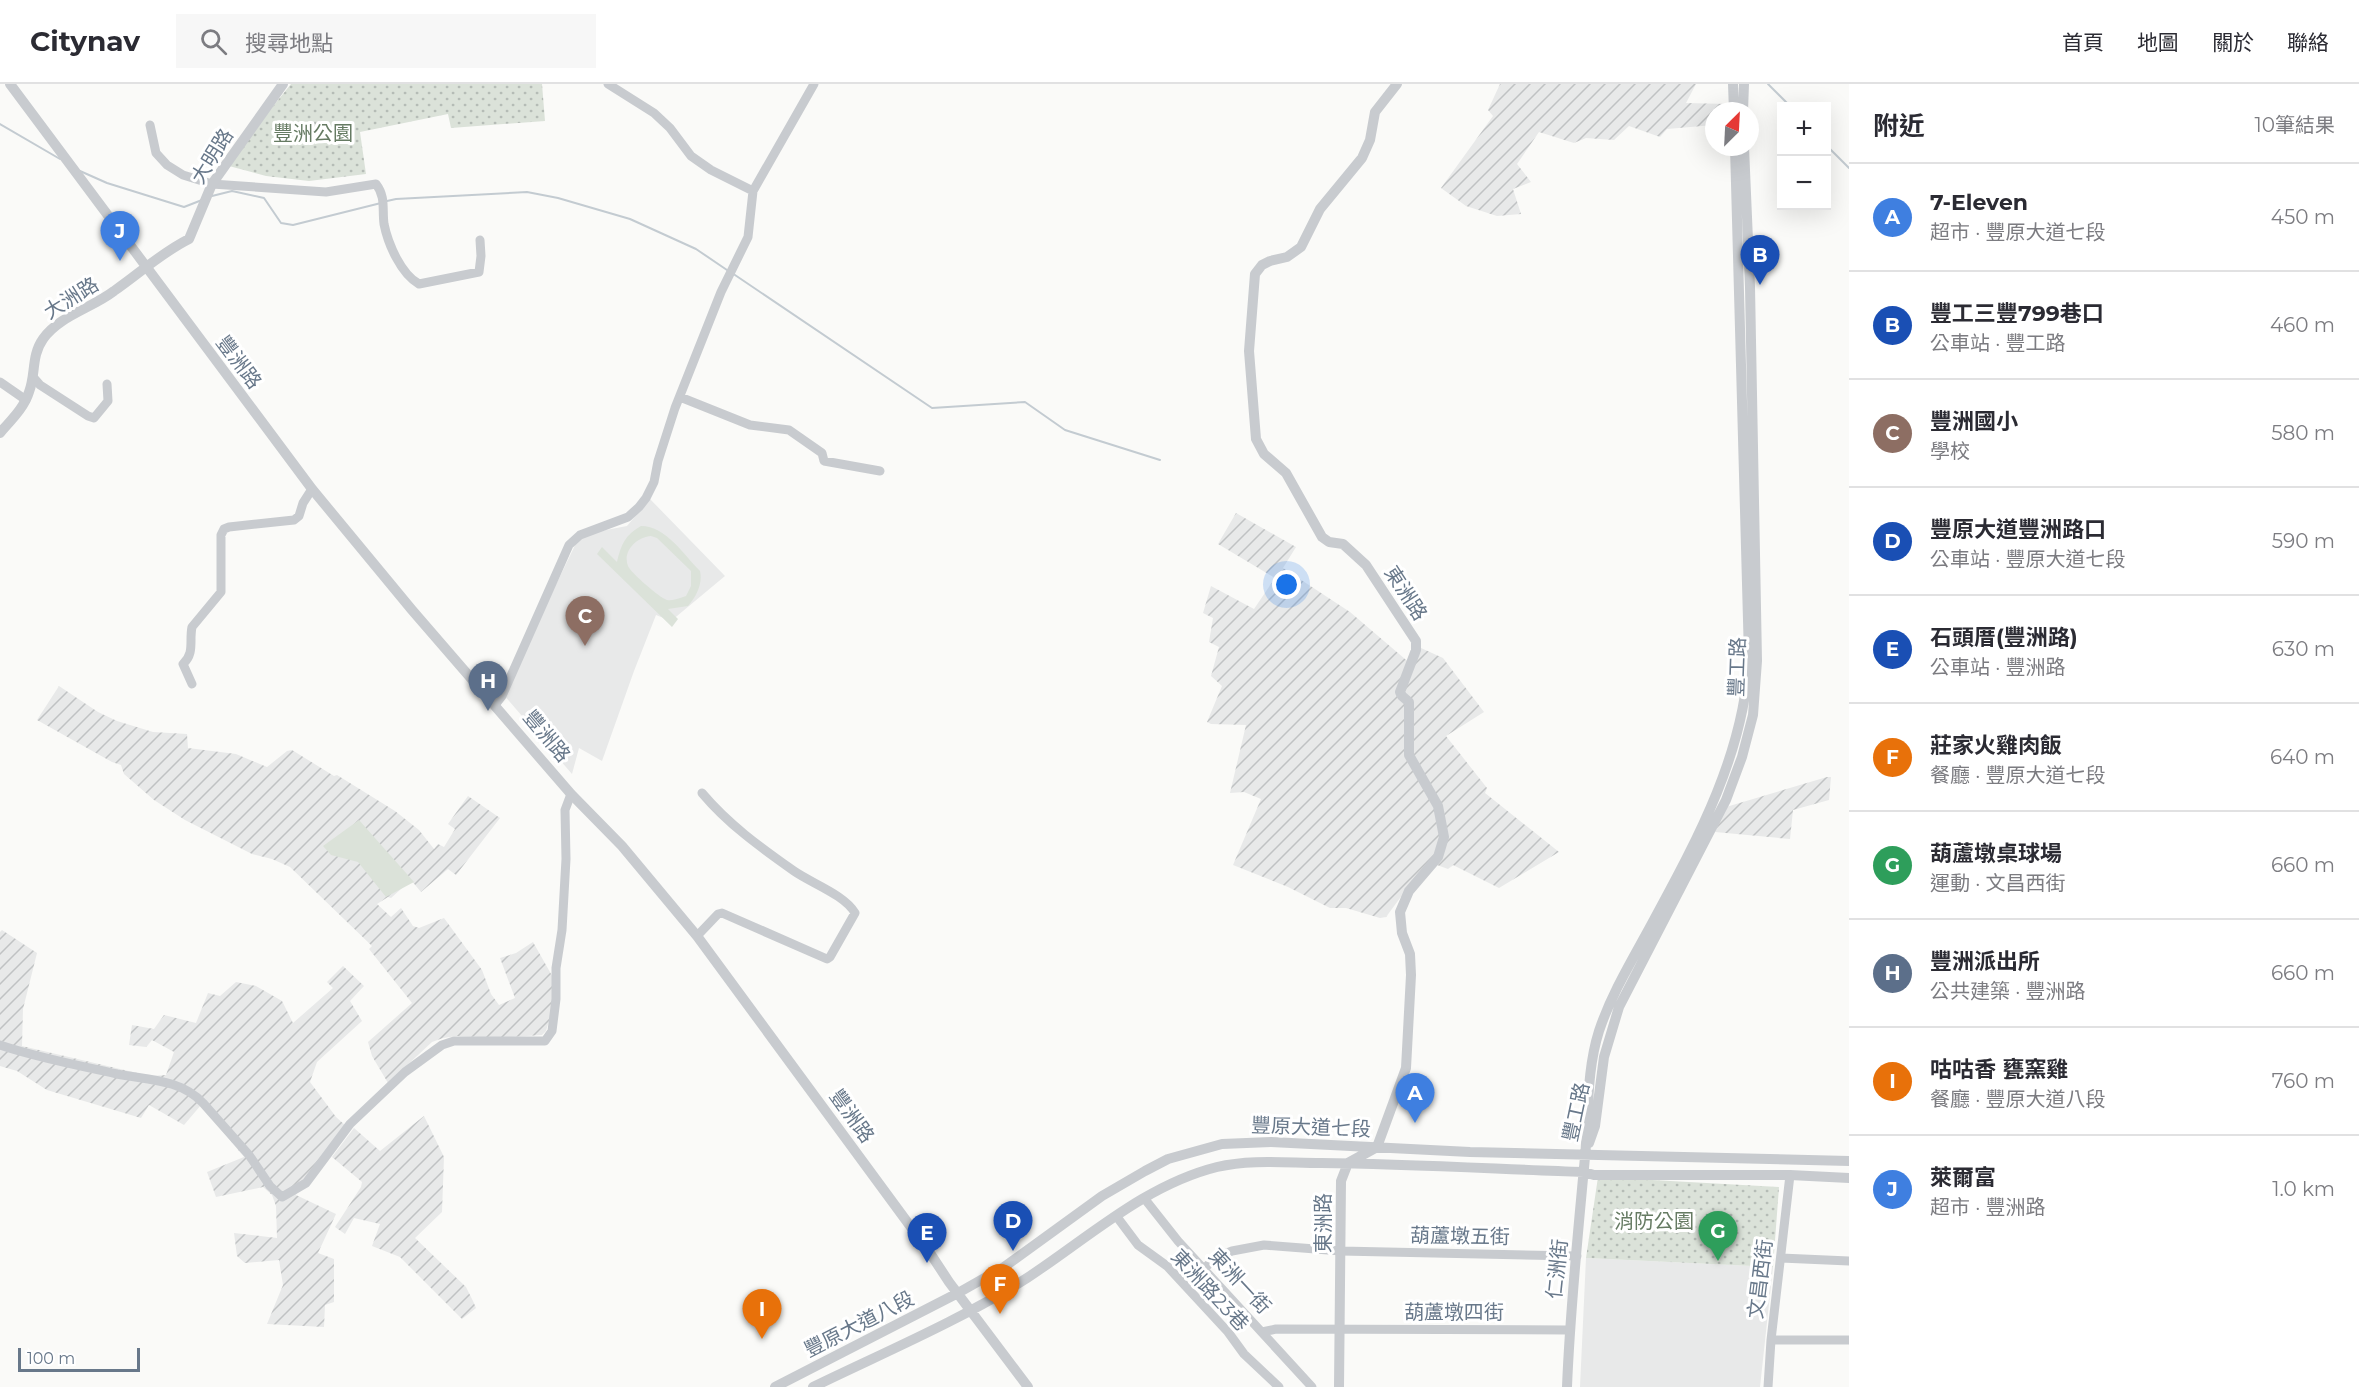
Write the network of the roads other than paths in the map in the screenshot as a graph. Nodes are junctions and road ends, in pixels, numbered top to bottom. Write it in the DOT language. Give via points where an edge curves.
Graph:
graph roads {
  1 [pos="10,84"];
  2 [pos="284,84"];
  3 [pos="608,84"];
  4 [pos="814,84"];
  5 [pos="1397,84"];
  6 [pos="1733,84"];
  7 [pos="1744,84"];
  8 [pos="1734,102"];
  9 [pos="1743,102"];
  10 [pos="150,125"];
  11 [pos="1735,156"];
  12 [pos="1744,156"];
  13 [pos="212,184"];
  14 [pos="753,191"];
  15 [pos="480,240"];
  16 [pos="145,267"];
  17 [pos="33,377"];
  18 [pos="0,382"];
  19 [pos="107,384"];
  20 [pos="680,397"];
  21 [pos="26,400"];
  22 [pos="0,433"];
  23 [pos="880,471"];
  24 [pos="312,489"];
  25 [pos="192,684"];
  26 [pos="495,705"];
  27 [pos="702,793"];
  28 [pos="571,794"];
  29 [pos="697,936"];
  30 [pos="0,1045"];
  31 [pos="1377,1147"];
  32 [pos="1585,1155"];
  33 [pos="1849,1161"];
  34 [pos="1348,1164"];
  35 [pos="1584,1172"];
  36 [pos="1790,1175"];
  37 [pos="1849,1178"];
  38 [pos="1144,1198"];
  39 [pos="1117,1217"];
  40 [pos="1341,1251"];
  41 [pos="1577,1256"];
  42 [pos="1781,1258"];
  43 [pos="1849,1261"];
  44 [pos="1204,1269"];
  45 [pos="958,1293"];
  46 [pos="972,1311"];
  47 [pos="1339,1330"];
  48 [pos="1569,1330"];
  49 [pos="1262,1332"];
  50 [pos="1770,1340"];
  51 [pos="1849,1340"];
  52 [pos="775,1387"];
  53 [pos="813,1387"];
  54 [pos="1029,1387"];
  55 [pos="1279,1387"];
  56 [pos="1312,1387"];
  57 [pos="1339,1387"];
  58 [pos="1567,1387"];
  59 [pos="1768,1387"];
  1 -- 16 [label="street, 豐洲路"];
  2 -- 13 [label="street, 大明路"];
  3 -- 14 [label="street" via="654,113 691,156"];
  4 -- 14 [label="street"];
  5 -- 31 [label="street, 東洲路" via="1376,112 1362,158 1320,209 1301,247 1287,257 1270,261 1255,274 1249,351 1255,433 1260,449 1286,473 1322,537 1343,544 1366,565 1416,644 1400,692 1409,702 1409,755 1438,806 1444,837 1438,857 1409,891 1400,912 1410,954 1407,1068"];
  6 -- 8 [label="street"];
  7 -- 9 [label="street"];
  10 -- 13 [label="street" via="156,153 167,165"];
  11 -- 32 [label="street, 豐工路" via="1748,684 1733,752 1715,798 1610,1002 1599,1031 1586,1107"];
  12 -- 32 [label="street, 豐工路" via="1757,637 1753,715 1726,800 1619,1007 1604,1057 1595,1126"];
  13 -- 15 [label="street" via="326,192 376,184 384,202 387,236 403,267 419,284 479,272"];
  13 -- 16 [label="street, 大明路" via="189,239"];
  14 -- 20 [label="street" via="748,237 721,292"];
  16 -- 17 [label="street, 大洲路" via="49,332 36,353"];
  16 -- 24 [label="street, 豐洲路"];
  17 -- 19 [label="street" via="91,418 108,401"];
  17 -- 21 [label="street, 大洲路"];
  18 -- 21 [label="street"];
  20 -- 23 [label="street" via="750,425 789,430 822,453 824,461"];
  20 -- 26 [label="street" via="654,482 643,503 628,517 580,534 568,545"];
  21 -- 22 [label="street, 大洲路"];
  24 -- 25 [label="street" via="294,520 224,529 221,592 192,627 192,646 183,664"];
  24 -- 26 [label="street, 豐洲路"];
  26 -- 28 [label="street, 豐洲路"];
  27 -- 29 [label="street" via="731,825 845,902 855,913 827,959 722,913"];
  28 -- 29 [label="street, 豐洲路" via="622,846"];
  28 -- 30 [label="street" via="565,810 566,859 556,999 552,1031 545,1041 454,1041 442,1046 405,1072 361,1113 306,1183 282,1197 204,1103 174,1084"];
  29 -- 45 [label="street, 豐洲路"];
  31 -- 32 [label="street, 豐原大道七段"];
  31 -- 34 [label="street"];
  31 -- 45 [label="street, 豐原大道七段" via="1222,1144 1168,1160 1102,1196 1004,1267"];
  32 -- 33 [label="street, 豐原大道七段"];
  32 -- 35 [label="street, 仁洲街"];
  34 -- 35 [label="street, 豐原大道七段"];
  34 -- 38 [label="street, 豐原大道七段" via="1243,1163 1217,1167"];
  34 -- 40 [label="street, 東洲路" via="1341,1181"];
  35 -- 36 [label="street, 豐原大道七段"];
  35 -- 41 [label="street, 仁洲街"];
  36 -- 37 [label="street, 豐原大道七段"];
  36 -- 42 [label="street, 文昌西街"];
  38 -- 39 [label="street, 豐原大道七段"];
  38 -- 44 [label="street, 東洲一街"];
  39 -- 46 [label="street, 豐原大道七段"];
  39 -- 55 [label="street, 東洲路23巷" via="1138,1245 1167,1266"];
  40 -- 41 [label="street, 葫蘆墩五街"];
  40 -- 44 [label="street, 葫蘆墩五街" via="1264,1245 1232,1251 1215,1258"];
  40 -- 47 [label="street, 東洲路"];
  41 -- 48 [label="street, 仁洲街"];
  42 -- 43 [label="street"];
  42 -- 50 [label="street, 文昌西街"];
  44 -- 49 [label="street, 東洲一街"];
  45 -- 46 [label="street, 豐洲路"];
  45 -- 52 [label="street, 豐原大道八段"];
  46 -- 53 [label="street, 豐原大道八段"];
  46 -- 54 [label="street, 豐洲路"];
  47 -- 48 [label="street, 葫蘆墩四街"];
  47 -- 49 [label="street, 葫蘆墩四街"];
  47 -- 57 [label="street, 東洲路"];
  48 -- 58 [label="street, 仁洲街"];
  49 -- 56 [label="street, 東洲一街"];
  50 -- 51 [label="street"];
  50 -- 59 [label="street, 文昌西街"];
}
